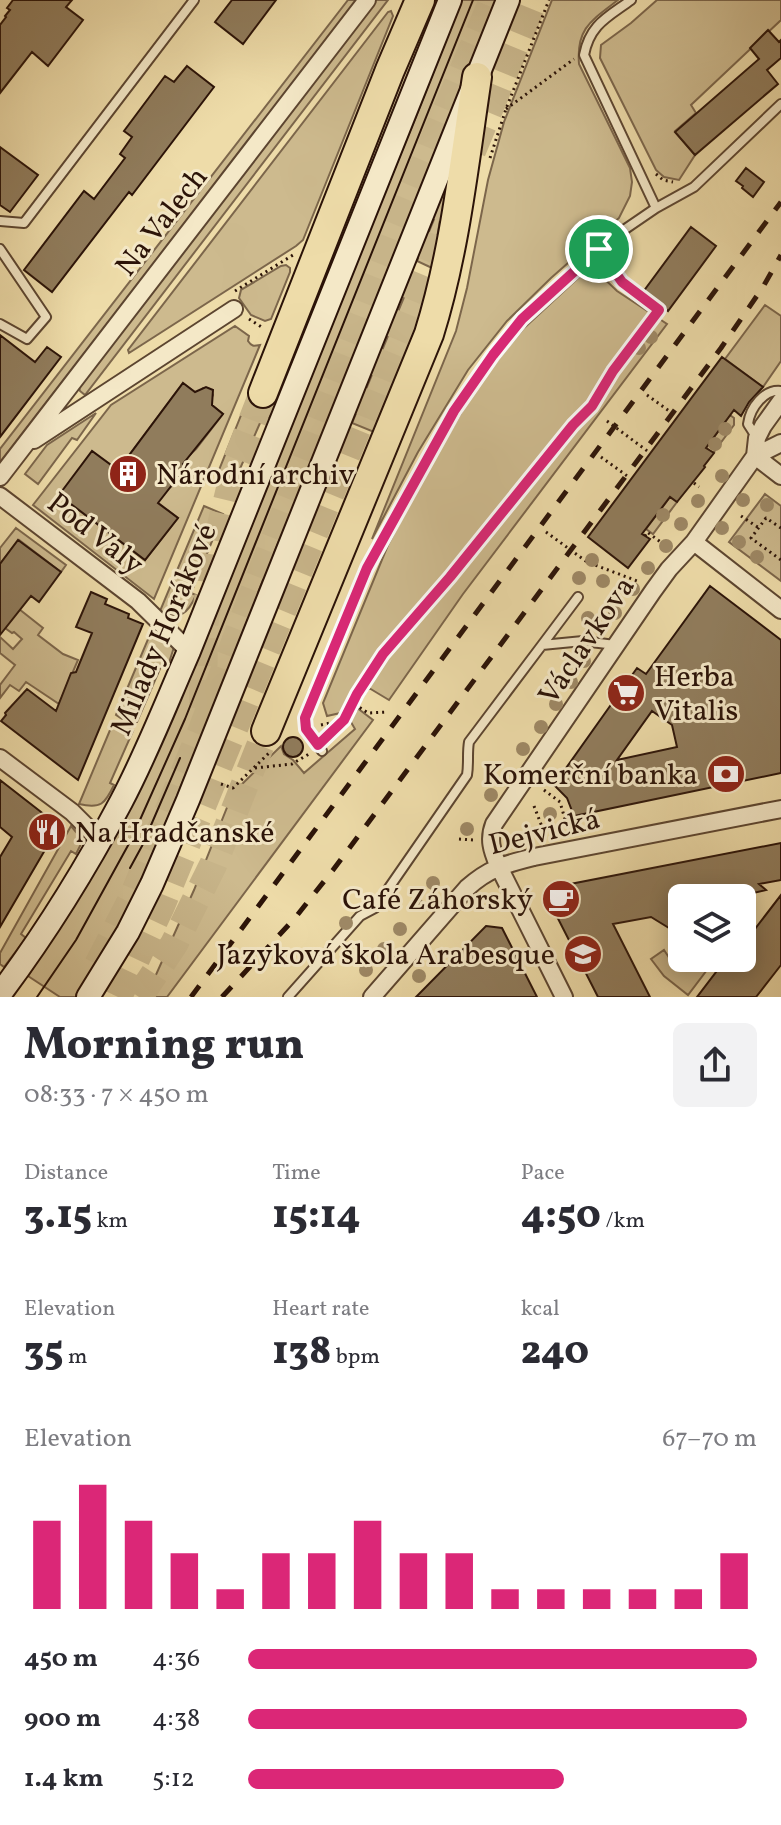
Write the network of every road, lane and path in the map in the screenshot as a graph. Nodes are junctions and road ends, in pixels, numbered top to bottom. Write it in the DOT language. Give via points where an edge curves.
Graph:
graph roads {
  1 [pos="194,0"];
  2 [pos="367,0"];
  3 [pos="420,0"];
  4 [pos="450,0"];
  5 [pos="508,0"];
  6 [pos="631,0"];
  7 [pos="584,55"];
  8 [pos="477,77"];
  9 [pos="781,104"];
  10 [pos="506,109"];
  11 [pos="655,174"];
  12 [pos="679,183"];
  13 [pos="656,208"];
  14 [pos="0,221"];
  15 [pos="0,249"];
  16 [pos="599,249"];
  17 [pos="303,250"];
  18 [pos="233,301"];
  19 [pos="0,324"];
  20 [pos="781,391"];
  21 [pos="263,393"];
  22 [pos="647,395"];
  23 [pos="60,398"];
  24 [pos="781,401"];
  25 [pos="89,404"];
  26 [pos="676,416"];
  27 [pos="607,421"];
  28 [pos="757,438"];
  29 [pos="781,443"];
  30 [pos="22,447"];
  31 [pos="650,453"];
  32 [pos="755,456"];
  33 [pos="601,457"];
  34 [pos="781,476"];
  35 [pos="0,477"];
  36 [pos="630,478"];
  37 [pos="694,483"];
  38 [pos="699,487"];
  39 [pos="0,496"];
  40 [pos="741,516"];
  41 [pos="759,528"];
  42 [pos="781,528"];
  43 [pos="546,532"];
  44 [pos="645,536"];
  45 [pos="694,542"];
  46 [pos="662,543"];
  47 [pos="781,560"];
  48 [pos="653,591"];
  49 [pos="578,597"];
  50 [pos="781,610"];
  51 [pos="542,645"];
  52 [pos="615,645"];
  53 [pos="189,651"];
  54 [pos="388,712"];
  55 [pos="344,720"];
  56 [pos="268,742"];
  57 [pos="320,748"];
  58 [pos="0,758"];
  59 [pos="253,768"];
  60 [pos="221,784"];
  61 [pos="544,790"];
  62 [pos="534,806"];
  63 [pos="781,809"];
  64 [pos="567,826"];
  65 [pos="544,832"];
  66 [pos="459,839"];
  67 [pos="100,840"];
  68 [pos="480,840"];
  69 [pos="498,865"];
  70 [pos="0,994"];
  71 [pos="88,997"];
  72 [pos="288,997"];
  73 [pos="372,997"];
  74 [pos="564,997"];
  1 -- 14 [label="lane" via="24,223"];
  2 -- 23 [label="street, Na Valech"];
  3 -- 21 [label="highway"];
  4 -- 53 [label="main road, Milady Horákové"];
  5 -- 8 [label="main road"];
  6 -- 7 [label="lane" via="596,25"];
  7 -- 10 [label="path"];
  7 -- 13 [label="lane"];
  8 -- 56 [label="highway" via="439,303"];
  8 -- 71 [label="main road" via="188,800 128,932"];
  9 -- 13 [label="lane" via="694,187"];
  11 -- 12 [label="path"];
  13 -- 16 [label="lane"];
  15 -- 19 [label="lane" via="46,317 27,339"];
  16 -- 55 [label="path" via="622,282 659,310 592,406 383,654"];
  16 -- 57 [label="lane" via="522,319 454,411 367,568 305,718 306,729"];
  17 -- 18 [label="path"];
  18 -- 25 [label="street"];
  20 -- 28 [label="lane" via="763,396 749,417"];
  22 -- 26 [label="path"];
  23 -- 25 [label="street"];
  23 -- 30 [label="street, Na Valech"];
  24 -- 28 [label="street, Václavkova"];
  25 -- 30 [label="street"];
  27 -- 31 [label="path"];
  28 -- 32 [label="street, Václavkova"];
  29 -- 32 [label="street, Václavkova"];
  30 -- 35 [label="street, Na Valech"];
  32 -- 34 [label="street"];
  32 -- 45 [label="street, Václavkova"];
  33 -- 36 [label="path"];
  37 -- 38 [label="path"];
  39 -- 53 [label="street, Pod Valy" via="138,601"];
  40 -- 41 [label="path"];
  41 -- 42 [label="path" via="766,518"];
  41 -- 47 [label="path" via="751,538"];
  43 -- 48 [label="path" via="587,562 636,579"];
  44 -- 46 [label="path" via="647,532"];
  45 -- 48 [label="street, Václavkova"];
  45 -- 50 [label="street"];
  48 -- 52 [label="street, Václavkova"];
  49 -- 51 [label="lane"];
  51 -- 52 [label="lane"];
  51 -- 72 [label="lane" via="469,742 467,775 375,908 360,916"];
  52 -- 69 [label="street, Václavkova" via="494,824 490,839"];
  53 -- 67 [label="main road, Milady Horákové"];
  54 -- 55 [label="path" via="368,713 359,707"];
  55 -- 57 [label="path"];
  56 -- 59 [label="path"];
  57 -- 59 [label="path" via="292,764"];
  58 -- 67 [label="street"];
  59 -- 60 [label="path" via="233,788"];
  61 -- 64 [label="path" via="560,802"];
  62 -- 65 [label="path"];
  63 -- 69 [label="street, Dejvická"];
  66 -- 68 [label="path"];
  67 -- 70 [label="main road, Milady Horákové"];
  69 -- 73 [label="street, Dejvická" via="467,888"];
  69 -- 74 [label="street, Václavkova"];
}
